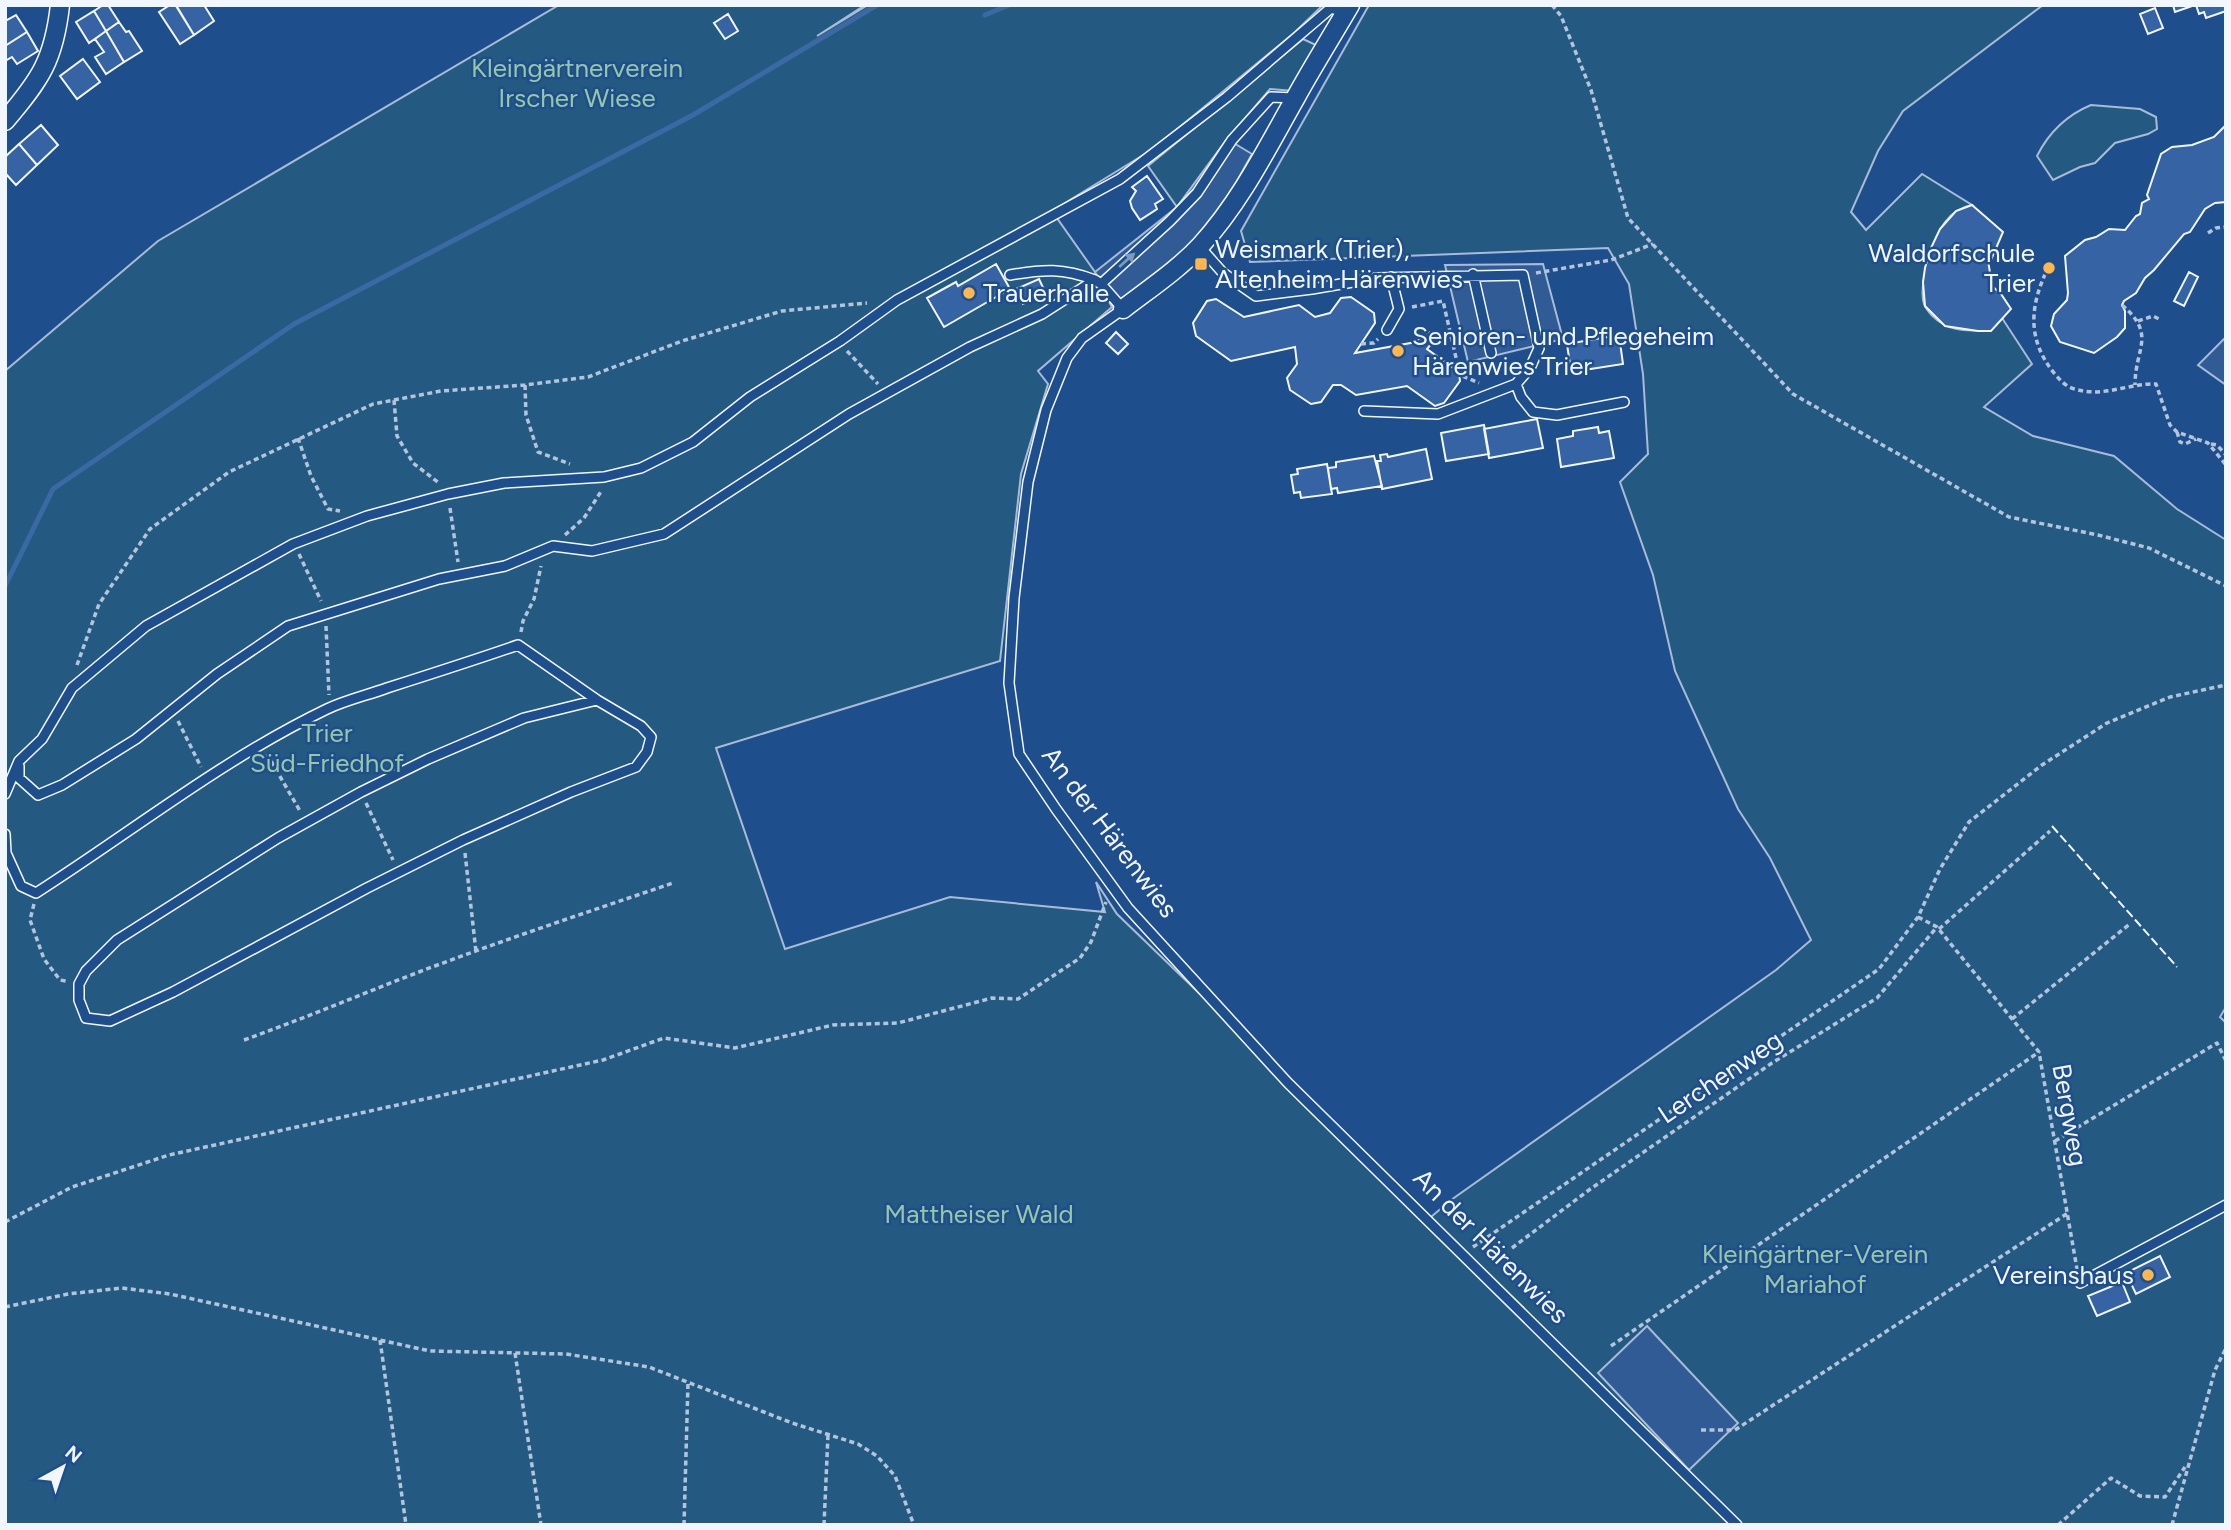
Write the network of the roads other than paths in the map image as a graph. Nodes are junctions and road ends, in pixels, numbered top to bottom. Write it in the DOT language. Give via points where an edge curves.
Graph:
graph roads {
  1 [pos="60,5"];
  2 [pos="1348,9"];
  3 [pos="1295,98"];
  4 [pos="5,121"];
  5 [pos="1199,247"];
  6 [pos="1473,274"];
  7 [pos="1010,275"];
  8 [pos="1391,277"];
  9 [pos="1098,282"];
  10 [pos="1123,309"];
  11 [pos="1387,330"];
  12 [pos="1491,353"];
  13 [pos="1516,384"];
  14 [pos="1623,402"];
  15 [pos="1364,411"];
  16 [pos="597,700"];
  17 [pos="19,761"];
  18 [pos="5,794"];
  19 [pos="5,834"];
  20 [pos="2226,1205"];
  21 [pos="2080,1283"];
  22 [pos="1737,1525"];
  1 -- 4 [label="street" via="47,66"];
  2 -- 3 [label="street, An der Härenwies"];
  2 -- 17 [label="lane" via="1331,8 1227,97 1120,179 897,300 750,397 693,442 641,468 604,477 504,483 367,516 293,544 146,626 72,688 42,738"];
  3 -- 5 [label="street, An der Härenwies" via="1262,160"];
  9 -- 3 [label="lane, one-way" via="1197,193 1232,141 1271,97"];
  5 -- 8 [label="lane" via="1256,296"];
  5 -- 10 [label="street, An der Härenwies"];
  6 -- 8 [label="lane"];
  6 -- 12 [label="lane"];
  6 -- 13 [label="lane" via="1523,275 1539,348"];
  7 -- 9 [label="lane" via="1070,271"];
  8 -- 11 [label="lane" via="1399,309"];
  9 -- 10 [label="lane"];
  9 -- 17 [label="lane" via="849,414 664,534 592,551 553,546 505,566 439,579 288,626 217,674 136,739 38,795 19,778"];
  10 -- 22 [label="lane, An der Härenwies" via="1096,327 1067,358 1046,410 1028,482 1009,683 1019,754 1128,908 1288,1083"];
  13 -- 14 [label="lane" via="1533,412 1557,415"];
  13 -- 15 [label="lane" via="1438,414"];
  16 -- 16 [label="lane" via="524,718 428,759 278,838 117,940 79,984 86,1018 110,1021 463,839 636,767 651,737"];
  16 -- 19 [label="lane" via="518,645 330,707 261,743 36,893 21,886 6,853"];
  17 -- 18 [label="lane"];
  20 -- 21 [label="lane"];
}
